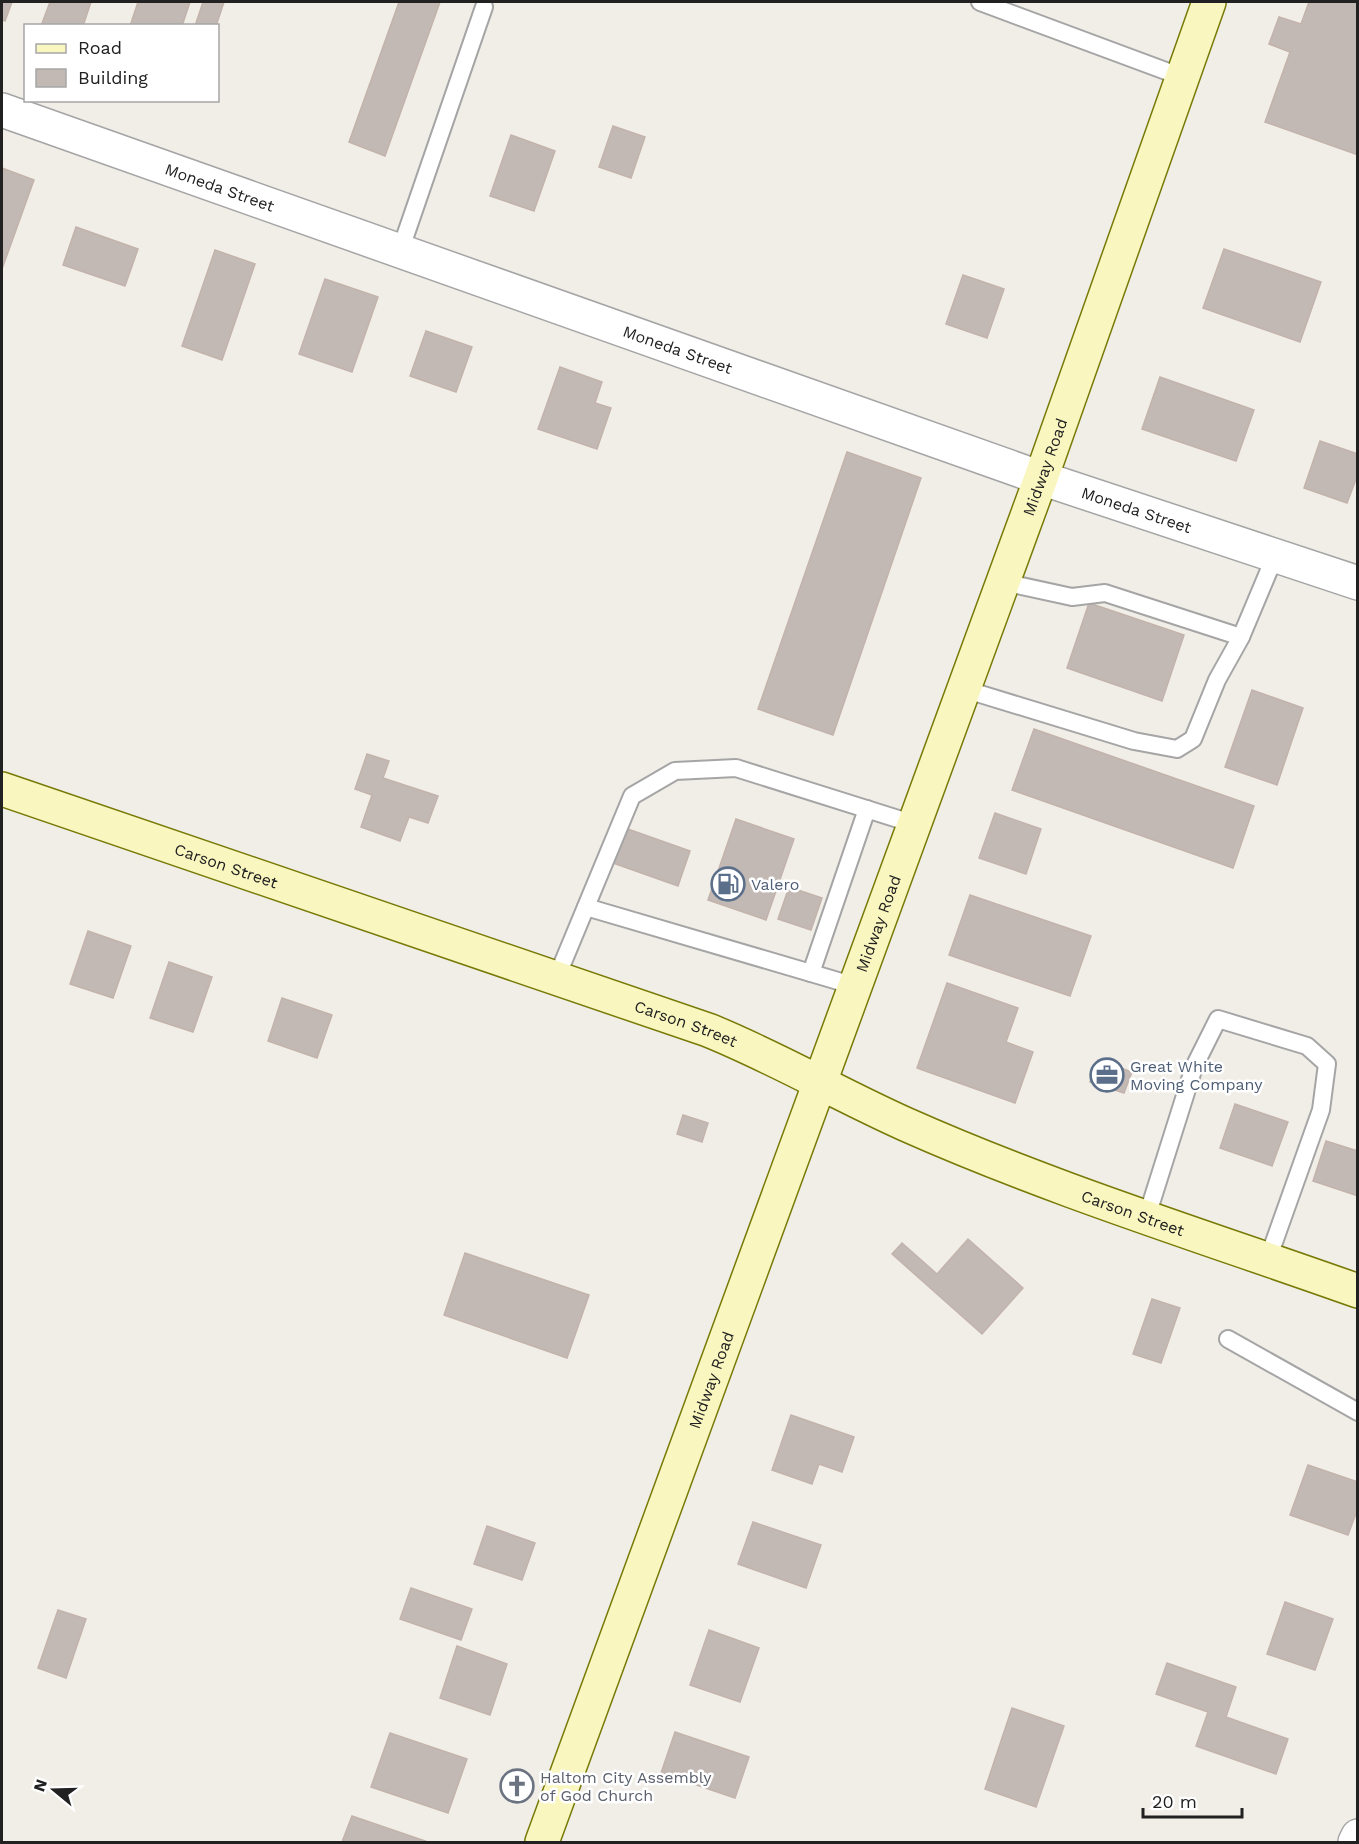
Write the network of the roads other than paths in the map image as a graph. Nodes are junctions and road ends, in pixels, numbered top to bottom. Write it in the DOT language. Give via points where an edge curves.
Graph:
graph roads {
  1 [pos="980,2"];
  2 [pos="1209,2"];
  3 [pos="484,7"];
  4 [pos="1182,77"];
  5 [pos="2,110"];
  6 [pos="400,251"];
  7 [pos="1041,478"];
  8 [pos="1275,556"];
  9 [pos="1003,582"];
  10 [pos="1358,584"];
  11 [pos="1241,637"];
  12 [pos="964,688"];
  13 [pos="2,789"];
  14 [pos="867,809"];
  15 [pos="914,824"];
  16 [pos="586,907"];
  17 [pos="811,973"];
  18 [pos="556,980"];
  19 [pos="855,986"];
  20 [pos="820,1082"];
  21 [pos="1147,1216"];
  22 [pos="1268,1259"];
  23 [pos="1358,1291"];
  24 [pos="1228,1339"];
  25 [pos="1358,1412"];
  26 [pos="1358,1836"];
  27 [pos="542,1842"];
  28 [pos="1355,1842"];
  1 -- 4 [label="lane"];
  2 -- 4 [label="main road, Midway Road"];
  3 -- 6 [label="lane"];
  4 -- 7 [label="main road, Midway Road"];
  5 -- 6 [label="street, Moneda Street"];
  6 -- 7 [label="street, Moneda Street"];
  7 -- 8 [label="street, Moneda Street"];
  7 -- 9 [label="main road, Midway Road"];
  8 -- 10 [label="street, Moneda Street"];
  8 -- 11 [label="lane"];
  9 -- 11 [label="lane" via="1072,597 1105,593"];
  9 -- 12 [label="main road, Midway Road"];
  11 -- 12 [label="lane" via="1217,680 1193,739 1177,749 1134,741"];
  12 -- 15 [label="main road, Midway Road"];
  13 -- 18 [label="main road, Carson Street"];
  14 -- 15 [label="lane"];
  14 -- 16 [label="lane" via="736,768 675,771 632,796"];
  14 -- 17 [label="lane"];
  15 -- 19 [label="main road, Midway Road"];
  16 -- 17 [label="lane"];
  16 -- 18 [label="lane"];
  17 -- 19 [label="lane"];
  18 -- 20 [label="main road, Carson Street" via="708,1030"];
  19 -- 20 [label="main road, Midway Road"];
  20 -- 21 [label="main road, Carson Street" via="904,1124"];
  20 -- 27 [label="main road, Midway Road"];
  21 -- 22 [label="main road, Carson Street"];
  21 -- 22 [label="lane" via="1194,1067 1218,1019 1307,1046 1327,1064 1321,1110"];
  22 -- 23 [label="main road, Carson Street"];
  24 -- 25 [label="lane"];
  26 -- 28 [label="street"];
}
